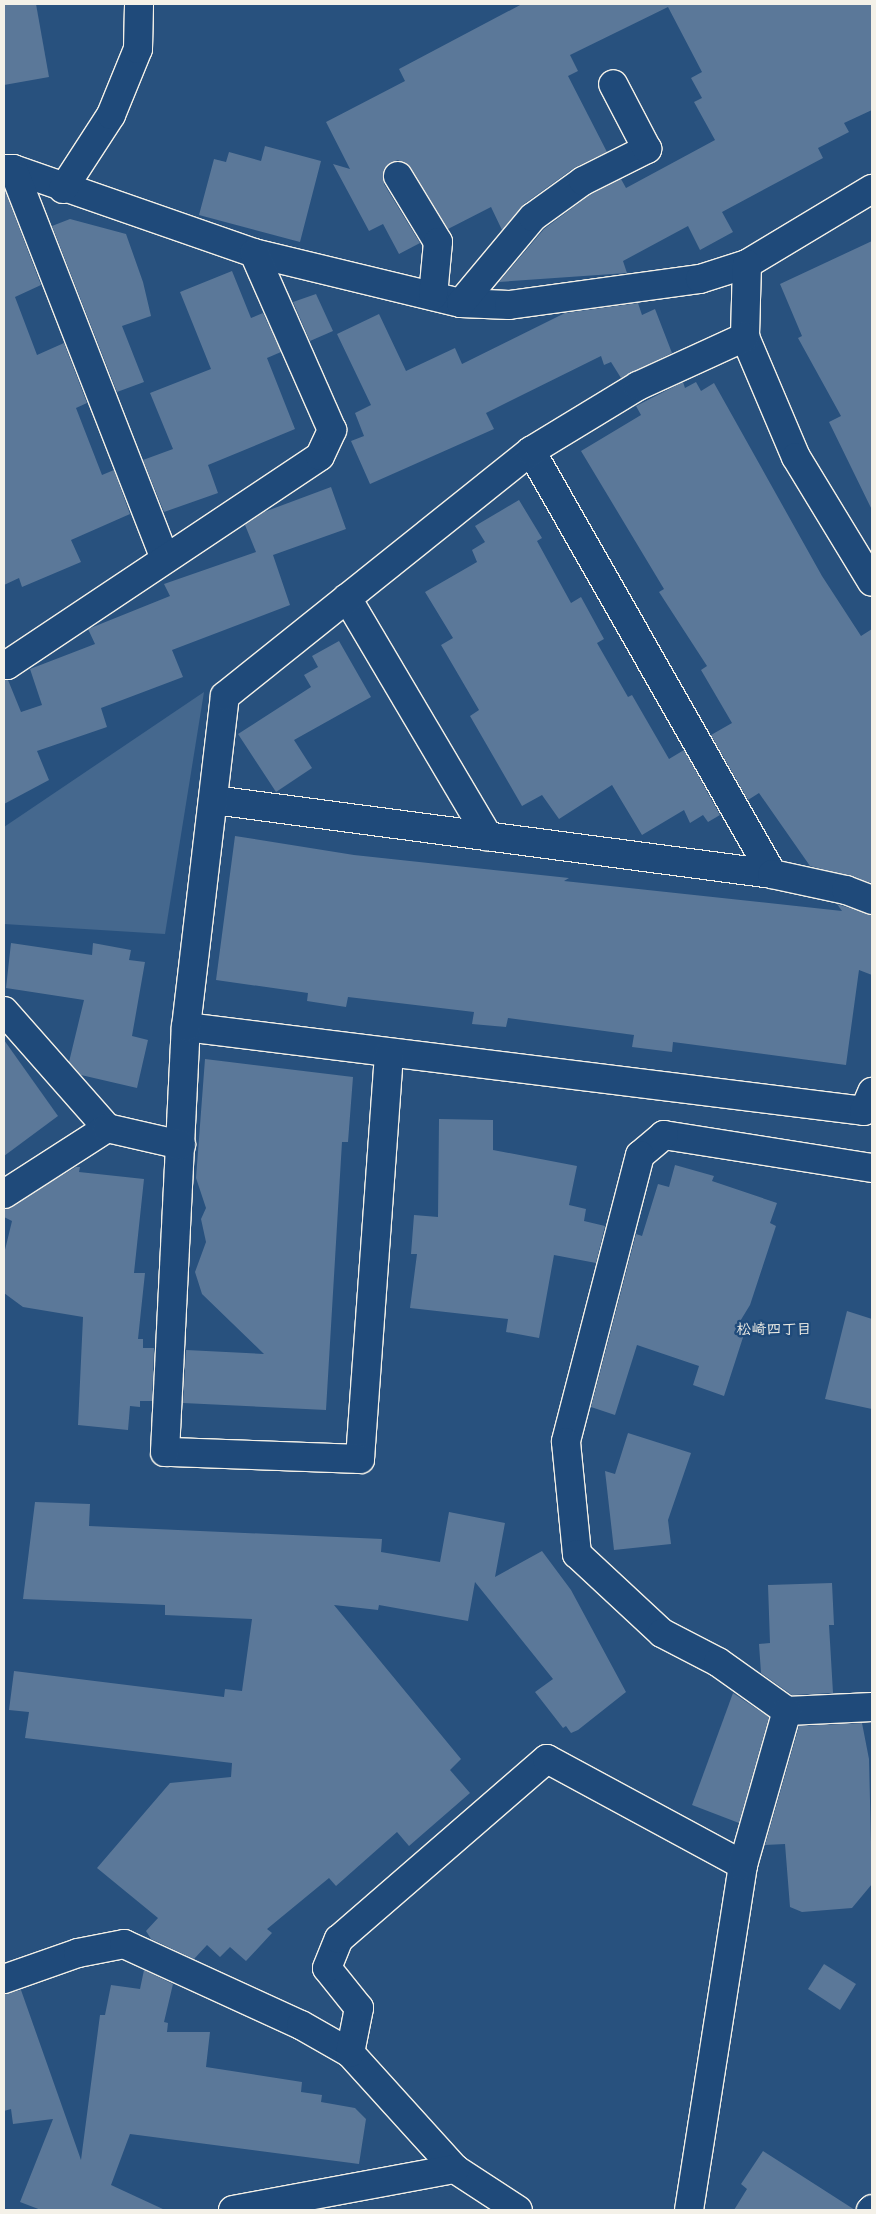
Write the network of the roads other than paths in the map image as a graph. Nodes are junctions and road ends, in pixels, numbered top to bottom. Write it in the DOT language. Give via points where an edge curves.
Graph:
graph roads {
  1 [pos="139,4"];
  2 [pos="613,84"];
  3 [pos="8,169"];
  4 [pos="398,176"];
  5 [pos="62,189"];
  6 [pos="872,189"];
  7 [pos="254,253"];
  8 [pos="747,264"];
  9 [pos="433,296"];
  10 [pos="461,303"];
  11 [pos="745,337"];
  12 [pos="531,451"];
  13 [pos="164,558"];
  14 [pos="872,582"];
  15 [pos="347,598"];
  16 [pos="4,664"];
  17 [pos="214,800"];
  18 [pos="488,836"];
  19 [pos="772,874"];
  20 [pos="872,900"];
  21 [pos="4,1011"];
  22 [pos="186,1028"];
  23 [pos="389,1054"];
  24 [pos="872,1092"];
  25 [pos="107,1128"];
  26 [pos="181,1144"];
  27 [pos="872,1168"];
  28 [pos="4,1194"];
  29 [pos="872,1707"];
  30 [pos="787,1711"];
  31 [pos="743,1865"];
  32 [pos="4,1979"];
  33 [pos="350,2053"];
  34 [pos="455,2168"];
  35 [pos="233,2210"];
  36 [pos="518,2210"];
  37 [pos="689,2210"];
  1 -- 5 [label="street" via="138,49 111,115"];
  2 -- 10 [label="street" via="647,149 583,181 532,217"];
  3 -- 5 [label="street"];
  3 -- 13 [label="street"];
  4 -- 9 [label="street" via="438,242"];
  5 -- 7 [label="street"];
  6 -- 8 [label="street"];
  7 -- 9 [label="street"];
  7 -- 13 [label="street" via="332,430 320,456"];
  8 -- 10 [label="street" via="700,279 509,304"];
  8 -- 11 [label="street"];
  9 -- 10 [label="street"];
  11 -- 12 [label="street" via="638,386"];
  11 -- 14 [label="street" via="796,457"];
  12 -- 15 [label="street"];
  12 -- 19 [label="street"];
  13 -- 16 [label="street" via="7,666"];
  15 -- 17 [label="street" via="225,696"];
  15 -- 18 [label="street"];
  17 -- 18 [label="street"];
  17 -- 22 [label="street"];
  18 -- 19 [label="street"];
  19 -- 20 [label="street" via="846,890"];
  21 -- 25 [label="street"];
  22 -- 23 [label="street"];
  22 -- 26 [label="street"];
  23 -- 24 [label="street" via="864,1111"];
  23 -- 26 [label="street" via="360,1458 166,1452"];
  25 -- 26 [label="street"];
  25 -- 28 [label="street"];
  27 -- 30 [label="street" via="664,1135 640,1156 566,1442 577,1554 662,1633 718,1662"];
  29 -- 30 [label="street"];
  30 -- 31 [label="street"];
  31 -- 33 [label="street" via="548,1759 338,1939 327,1968 359,2008"];
  31 -- 37 [label="street"];
  32 -- 33 [label="street" via="78,1953 124,1944 301,2025"];
  33 -- 34 [label="street"];
  34 -- 35 [label="street"];
  34 -- 36 [label="street"];
}
